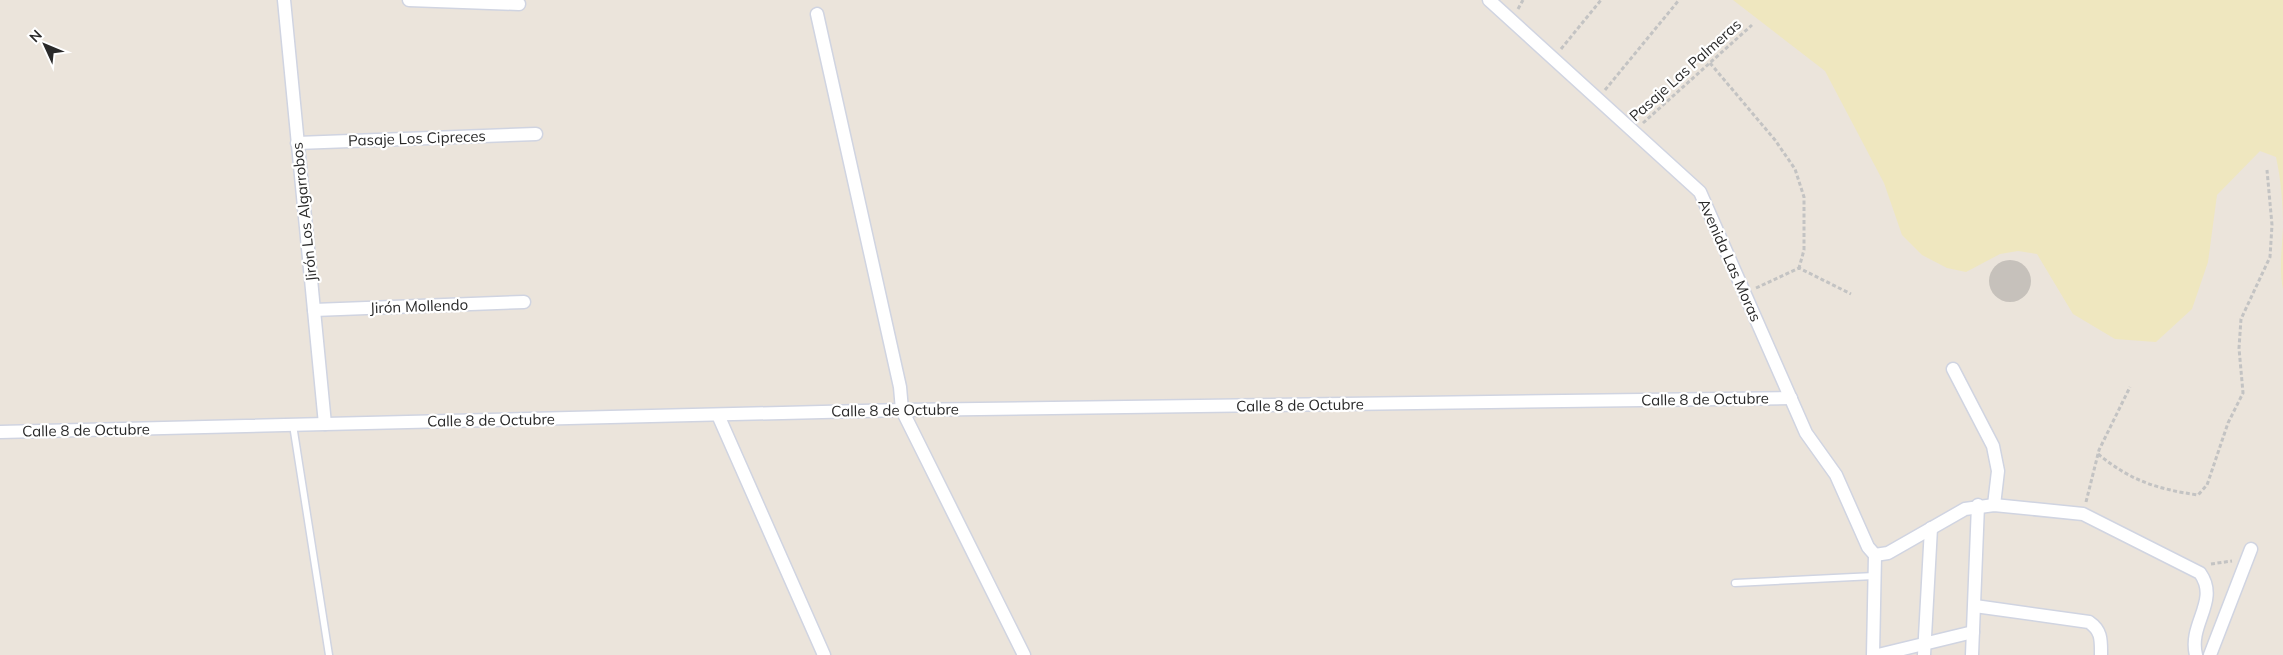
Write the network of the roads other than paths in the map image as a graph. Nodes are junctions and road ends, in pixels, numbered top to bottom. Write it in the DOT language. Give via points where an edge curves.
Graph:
graph roads {
  1 [pos="284,0"];
  2 [pos="409,0"];
  3 [pos="1489,0"];
  4 [pos="520,4"];
  5 [pos="817,14"];
  6 [pos="536,134"];
  7 [pos="297,142"];
  8 [pos="524,302"];
  9 [pos="314,310"];
  10 [pos="1953,369"];
  11 [pos="1791,398"];
  12 [pos="902,410"];
  13 [pos="718,415"];
  14 [pos="325,424"];
  15 [pos="293,425"];
  16 [pos="0,432"];
  17 [pos="1994,504"];
  18 [pos="1978,505"];
  19 [pos="1931,528"];
  20 [pos="2249,554"];
  21 [pos="1875,556"];
  22 [pos="1874,576"];
  23 [pos="1735,583"];
  24 [pos="1975,606"];
  25 [pos="1973,632"];
  26 [pos="1924,650"];
  27 [pos="329,655"];
  28 [pos="824,655"];
  29 [pos="1024,655"];
  30 [pos="1872,655"];
  31 [pos="1878,655"];
  32 [pos="1972,655"];
  33 [pos="2101,655"];
  34 [pos="2196,655"];
  35 [pos="2210,655"];
  1 -- 7 [label="street, Jirón Los Algarrobos"];
  2 -- 4 [label="street"];
  3 -- 11 [label="street, Avenida Las Moras" via="1700,192"];
  5 -- 12 [label="street" via="900,387"];
  6 -- 7 [label="street, Pasaje Los Cipreces"];
  7 -- 9 [label="street, Jirón Los Algarrobos"];
  8 -- 9 [label="street, Jirón Mollendo"];
  9 -- 14 [label="street, Jirón Los Algarrobos"];
  10 -- 17 [label="street" via="1993,446 1998,471"];
  11 -- 12 [label="street, Calle 8 de Octubre"];
  11 -- 21 [label="street, Avenida Las Moras" via="1806,433 1836,475"];
  12 -- 13 [label="street, Calle 8 de Octubre"];
  12 -- 29 [label="street"];
  13 -- 14 [label="street, Calle 8 de Octubre"];
  13 -- 28 [label="street"];
  14 -- 15 [label="street, Calle 8 de Octubre"];
  15 -- 16 [label="street, Calle 8 de Octubre"];
  15 -- 27 [label="lane"];
  17 -- 18 [label="street"];
  17 -- 34 [label="street" via="2083,514 2200,573 2209,593 2193,645"];
  18 -- 19 [label="street"];
  18 -- 24 [label="street"];
  19 -- 21 [label="street"];
  19 -- 26 [label="street"];
  20 -- 35 [label="street"];
  21 -- 22 [label="street"];
  22 -- 23 [label="lane"];
  22 -- 30 [label="street"];
  24 -- 25 [label="street"];
  24 -- 33 [label="street" via="2089,622 2098,628 2101,636"];
  25 -- 26 [label="street"];
  25 -- 32 [label="street"];
  26 -- 31 [label="street"];
}
